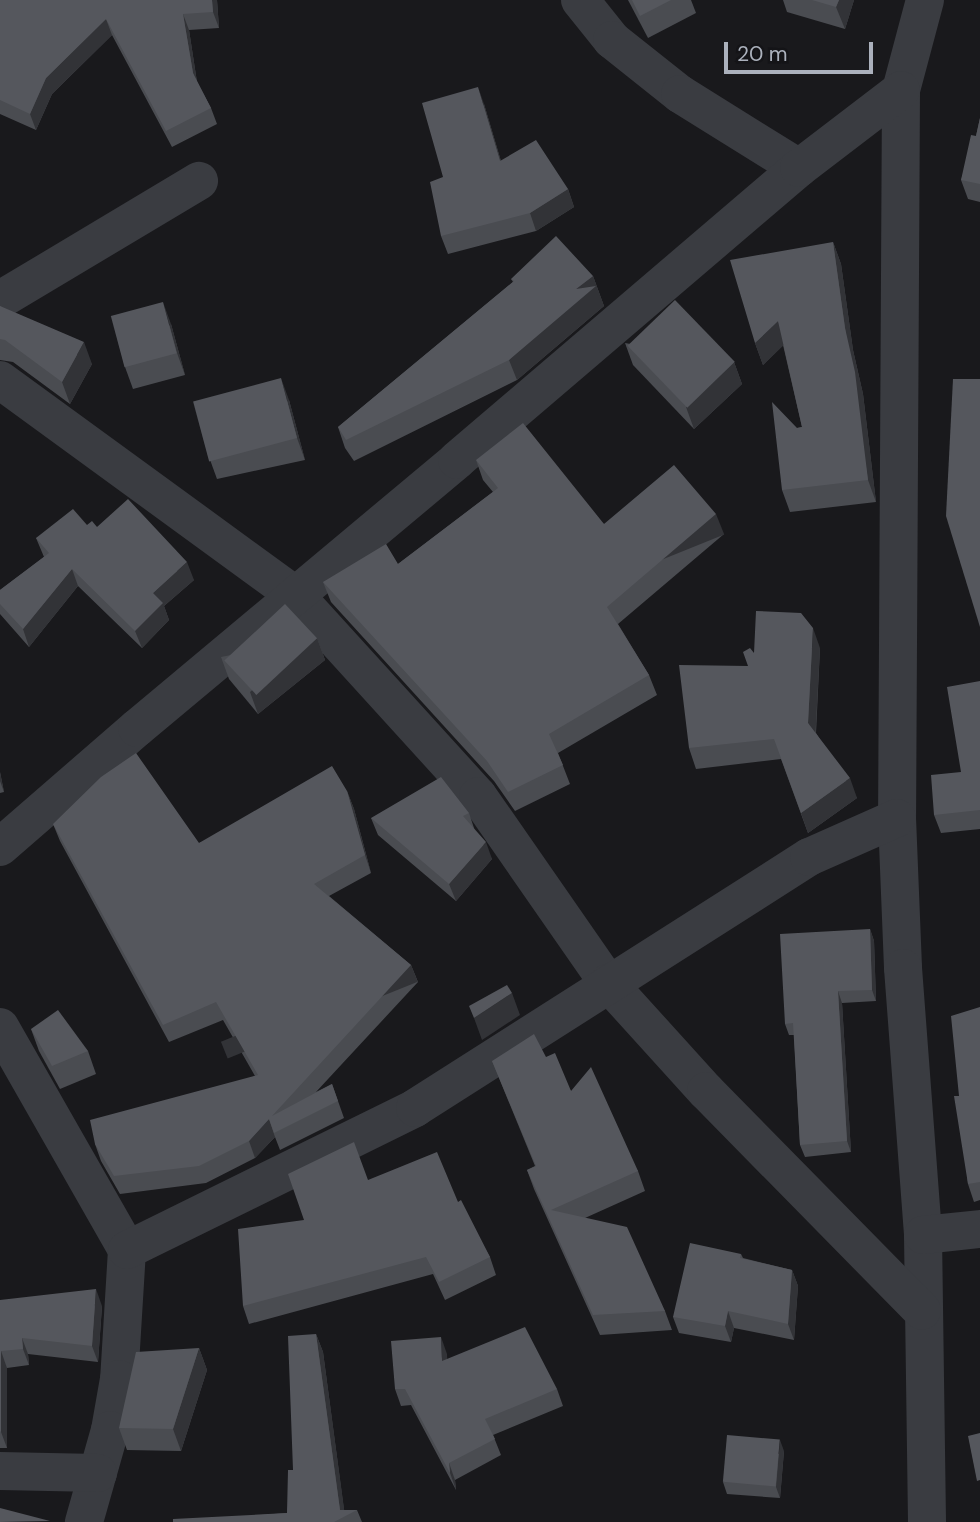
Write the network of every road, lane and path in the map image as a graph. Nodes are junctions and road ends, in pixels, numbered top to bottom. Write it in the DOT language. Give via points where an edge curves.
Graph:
graph roads {
  1 [pos="580,0"];
  2 [pos="925,0"];
  3 [pos="901,90"];
  4 [pos="799,168"];
  5 [pos="199,181"];
  6 [pos="0,300"];
  7 [pos="0,380"];
  8 [pos="296,596"];
  9 [pos="897,818"];
  10 [pos="0,847"];
  11 [pos="608,983"];
  12 [pos="0,1027"];
  13 [pos="980,1228"];
  14 [pos="923,1235"];
  15 [pos="127,1250"];
  16 [pos="922,1311"];
  17 [pos="0,1471"];
  18 [pos="98,1473"];
  19 [pos="84,1522"];
  20 [pos="927,1522"];
  1 -- 4 [label="street" via="612,40 680,94"];
  2 -- 3 [label="street"];
  3 -- 4 [label="street"];
  3 -- 9 [label="street"];
  4 -- 8 [label="street"];
  5 -- 6 [label="street"];
  7 -- 8 [label="street"];
  8 -- 10 [label="street"];
  8 -- 11 [label="street" via="478,796"];
  9 -- 11 [label="street" via="809,857"];
  9 -- 14 [label="street"];
  11 -- 15 [label="street" via="415,1108"];
  11 -- 16 [label="street" via="706,1091"];
  12 -- 15 [label="street"];
  13 -- 14 [label="street"];
  14 -- 16 [label="street"];
  15 -- 18 [label="street" via="118,1380"];
  16 -- 20 [label="street"];
  17 -- 18 [label="street"];
  18 -- 19 [label="street"];
}
